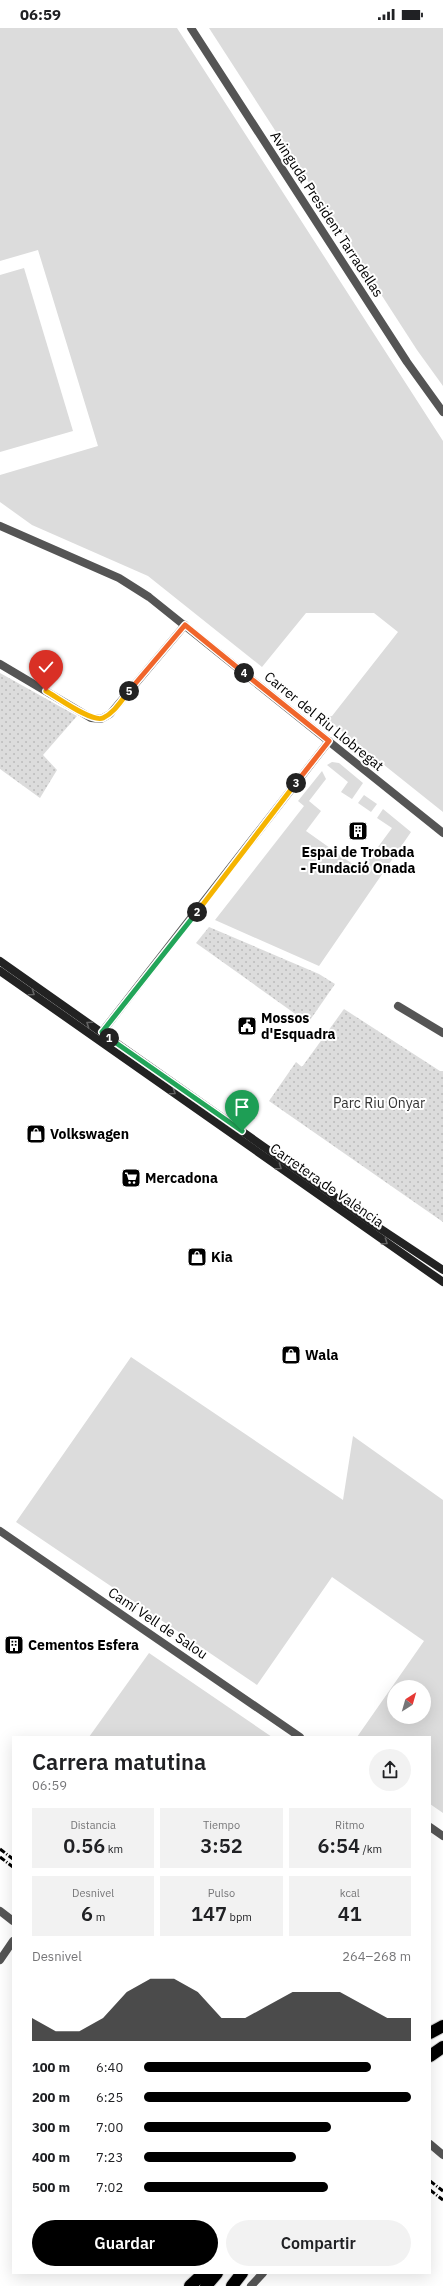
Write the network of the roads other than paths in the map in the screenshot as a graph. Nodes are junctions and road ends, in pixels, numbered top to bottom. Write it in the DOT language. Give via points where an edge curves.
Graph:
graph roads {
  1 [pos="192,28"];
  2 [pos="443,412"];
  3 [pos="0,526"];
  4 [pos="185,625"];
  5 [pos="0,664"];
  6 [pos="329,741"];
  7 [pos="443,833"];
  8 [pos="0,961"];
  9 [pos="0,971"];
  10 [pos="398,1006"];
  11 [pos="102,1032"];
  12 [pos="443,1033"];
  13 [pos="443,1270"];
  14 [pos="443,1282"];
  15 [pos="0,1530"];
  16 [pos="299,1736"];
  17 [pos="431,1828"];
  18 [pos="443,1836"];
  19 [pos="0,1911"];
  20 [pos="12,1920"];
  21 [pos="12,1942"];
  22 [pos="0,1960"];
  23 [pos="443,2026"];
  24 [pos="431,2032"];
  25 [pos="443,2048"];
  26 [pos="431,2055"];
  27 [pos="431,2145"];
  28 [pos="443,2155"];
  29 [pos="195,2274"];
  30 [pos="203,2274"];
  31 [pos="216,2274"];
  32 [pos="241,2274"];
  33 [pos="249,2274"];
  34 [pos="262,2274"];
  35 [pos="186,2286"];
  36 [pos="190,2286"];
  37 [pos="206,2286"];
  38 [pos="232,2286"];
  39 [pos="243,2286"];
  40 [pos="251,2286"];
  1 -- 2 [label="street, Avinguda President Tarradellas" via="407,362"];
  3 -- 4 [label="street, Carrer del Riu Llobregat" via="120,578"];
  4 -- 5 [label="street" via="110,714 101,719 91,718"];
  4 -- 6 [label="street, Carrer del Riu Llobregat"];
  6 -- 7 [label="street, Carrer del Riu Llobregat"];
  6 -- 11 [label="street"];
  11 -- 8 [label="main road, Carretera de València, one-way"];
  9 -- 14 [label="main road, Carretera de València, one-way"];
  10 -- 12 [label="street"];
  11 -- 13 [label="main road, Carretera de València" via="375,1225"];
  15 -- 16 [label="street, Camí Vell de Salou"];
  17 -- 18 [label="street"];
  19 -- 20 [label="street"];
  21 -- 22 [label="street"];
  23 -- 24 [label="highway"];
  25 -- 26 [label="highway"];
  27 -- 28 [label="street"];
  29 -- 35 [label="street"];
  30 -- 36 [label="highway"];
  31 -- 37 [label="highway"];
  32 -- 38 [label="highway"];
  33 -- 39 [label="highway"];
  34 -- 40 [label="street"];
}
